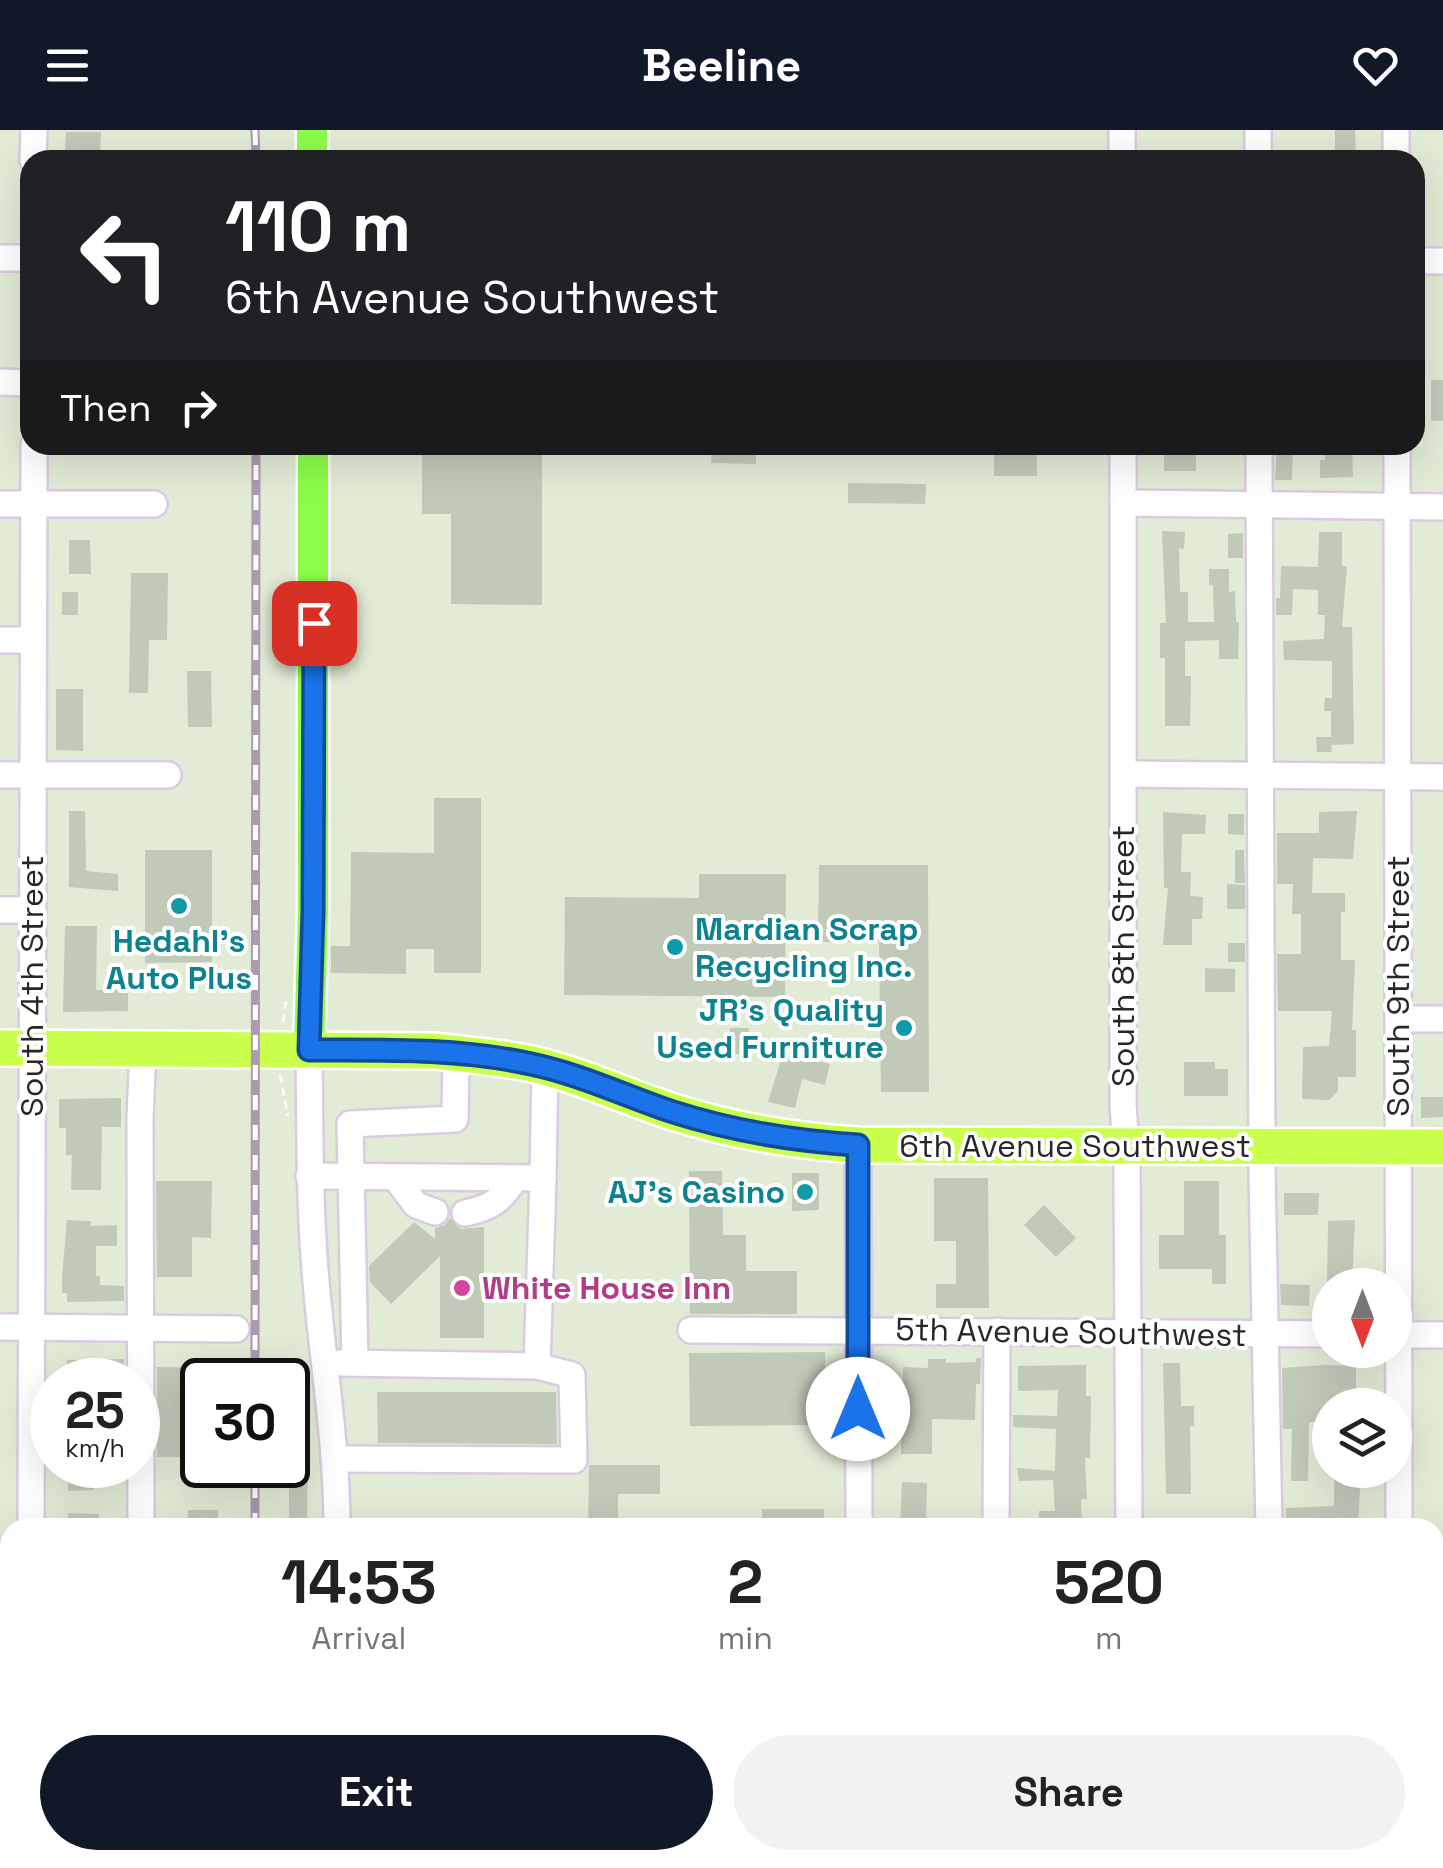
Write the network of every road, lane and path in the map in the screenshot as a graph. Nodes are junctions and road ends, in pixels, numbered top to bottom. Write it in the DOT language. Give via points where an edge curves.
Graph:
graph roads {
  1 [pos="34,455"];
  2 [pos="313,455"];
  3 [pos="1123,455"];
  4 [pos="1259,455"];
  5 [pos="1398,455"];
  6 [pos="1124,503"];
  7 [pos="0,504"];
  8 [pos="34,504"];
  9 [pos="154,504"];
  10 [pos="1260,504"];
  11 [pos="1398,506"];
  12 [pos="1443,506"];
  13 [pos="0,640"];
  14 [pos="34,640"];
  15 [pos="1124,774"];
  16 [pos="0,775"];
  17 [pos="32,775"];
  18 [pos="168,775"];
  19 [pos="1260,776"];
  20 [pos="1397,777"];
  21 [pos="1443,777"];
  22 [pos="0,910"];
  23 [pos="32,910"];
  24 [pos="1398,1019"];
  25 [pos="1443,1019"];
  26 [pos="16,1048"];
  27 [pos="143,1048"];
  28 [pos="309,1050"];
  29 [pos="456,1054"];
  30 [pos="545,1068"];
  31 [pos="858,1145"];
  32 [pos="1126,1146"];
  33 [pos="1262,1146"];
  34 [pos="1398,1147"];
  35 [pos="1443,1148"];
  36 [pos="309,1176"];
  37 [pos="350,1176"];
  38 [pos="395,1177"];
  39 [pos="515,1178"];
  40 [pos="543,1178"];
  41 [pos="435,1212"];
  42 [pos="466,1213"];
  43 [pos="1397,1268"];
  44 [pos="0,1327"];
  45 [pos="32,1327"];
  46 [pos="140,1328"];
  47 [pos="236,1329"];
  48 [pos="691,1330"];
  49 [pos="858,1330"];
  50 [pos="997,1331"];
  51 [pos="1128,1333"];
  52 [pos="1264,1334"];
  53 [pos="1312,1334"];
  54 [pos="1412,1335"];
  55 [pos="1443,1336"];
  56 [pos="356,1362"];
  57 [pos="326,1364"];
  58 [pos="537,1366"];
  59 [pos="1397,1368"];
  60 [pos="336,1459"];
  61 [pos="31,1518"];
  62 [pos="141,1518"];
  63 [pos="337,1518"];
  64 [pos="859,1518"];
  65 [pos="996,1518"];
  66 [pos="1129,1518"];
  67 [pos="1269,1518"];
  68 [pos="1399,1518"];
  1 -- 8 [label="street, South 4th Street"];
  2 -- 28 [label="main road"];
  3 -- 6 [label="street, South 8th Street"];
  4 -- 10 [label="street"];
  5 -- 11 [label="street, South 9th Street"];
  6 -- 10 [label="street"];
  6 -- 15 [label="street, South 8th Street"];
  7 -- 8 [label="street"];
  8 -- 9 [label="street"];
  8 -- 14 [label="street, South 4th Street"];
  10 -- 11 [label="street"];
  10 -- 19 [label="street"];
  11 -- 12 [label="street"];
  11 -- 20 [label="street, South 9th Street"];
  13 -- 14 [label="street"];
  14 -- 17 [label="street, South 4th Street"];
  15 -- 19 [label="street"];
  15 -- 32 [label="street, South 8th Street"];
  16 -- 17 [label="street"];
  17 -- 18 [label="street"];
  17 -- 23 [label="street, South 4th Street"];
  19 -- 20 [label="street"];
  19 -- 33 [label="street"];
  20 -- 21 [label="street"];
  20 -- 24 [label="street, South 9th Street"];
  22 -- 23 [label="street"];
  23 -- 26 [label="street, South 4th Street"];
  24 -- 25 [label="street"];
  24 -- 34 [label="street, South 9th Street"];
  26 -- 27 [label="highway, 6th Avenue Southwest"];
  26 -- 45 [label="street, South 4th Street"];
  27 -- 28 [label="highway, 6th Avenue Southwest"];
  27 -- 46 [label="street"];
  28 -- 29 [label="highway, 6th Avenue Southwest"];
  28 -- 36 [label="street"];
  29 -- 30 [label="highway, 6th Avenue Southwest"];
  29 -- 37 [label="street" via="455,1120 350,1124"];
  30 -- 31 [label="highway, 6th Avenue Southwest" via="737,1130"];
  30 -- 40 [label="street"];
  31 -- 32 [label="highway, 6th Avenue Southwest"];
  31 -- 49 [label="street"];
  32 -- 33 [label="highway, 6th Avenue Southwest"];
  32 -- 51 [label="street, South 8th Street"];
  33 -- 34 [label="highway, 6th Avenue Southwest"];
  33 -- 52 [label="street"];
  34 -- 35 [label="highway, 6th Avenue Southwest"];
  34 -- 43 [label="street, South 9th Street"];
  36 -- 37 [label="street"];
  36 -- 57 [label="street"];
  37 -- 38 [label="street"];
  37 -- 56 [label="street"];
  38 -- 39 [label="street"];
  38 -- 41 [label="street" via="416,1205"];
  39 -- 40 [label="street"];
  39 -- 42 [label="street" via="502,1199"];
  40 -- 58 [label="street"];
  44 -- 45 [label="street"];
  45 -- 46 [label="street"];
  45 -- 61 [label="street, South 4th Street"];
  46 -- 47 [label="street"];
  46 -- 62 [label="street"];
  48 -- 49 [label="street, 5th Avenue Southwest"];
  49 -- 50 [label="street, 5th Avenue Southwest"];
  49 -- 64 [label="street"];
  50 -- 51 [label="street, 5th Avenue Southwest"];
  50 -- 65 [label="street"];
  51 -- 52 [label="street, 5th Avenue Southwest"];
  51 -- 66 [label="street, South 8th Street"];
  52 -- 53 [label="street, 5th Avenue Southwest"];
  52 -- 67 [label="street"];
  54 -- 55 [label="street"];
  56 -- 57 [label="street"];
  56 -- 58 [label="street"];
  57 -- 60 [label="street"];
  58 -- 60 [label="street" via="572,1375 574,1460"];
  59 -- 68 [label="street, South 9th Street"];
  60 -- 63 [label="street"];
}
